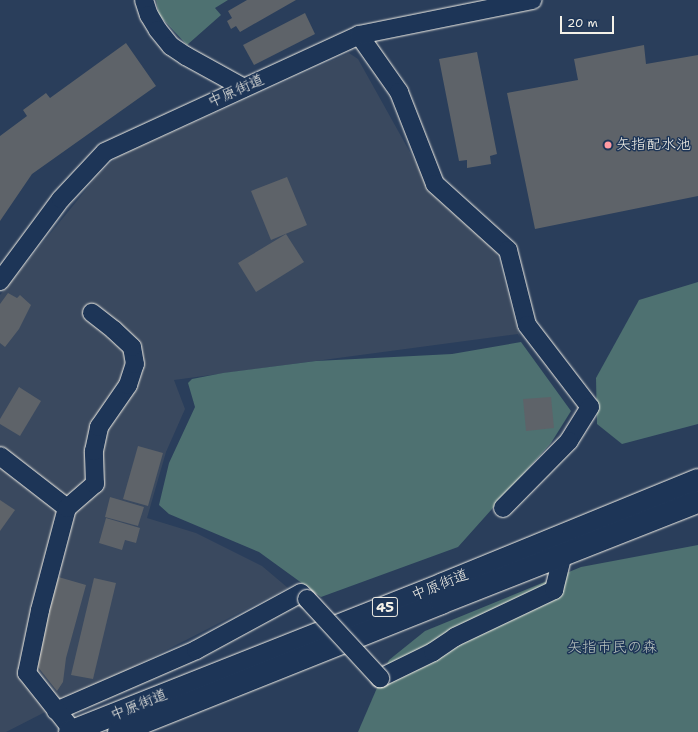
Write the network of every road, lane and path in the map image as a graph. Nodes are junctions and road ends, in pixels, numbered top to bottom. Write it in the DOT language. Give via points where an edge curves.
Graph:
graph roads {
  1 [pos="144,0"];
  2 [pos="532,0"];
  3 [pos="359,35"];
  4 [pos="244,88"];
  5 [pos="0,281"];
  6 [pos="92,313"];
  7 [pos="0,456"];
  8 [pos="698,480"];
  9 [pos="698,502"];
  10 [pos="67,508"];
  11 [pos="503,508"];
  12 [pos="562,557"];
  13 [pos="56,711"];
  14 [pos="72,732"];
  15 [pos="119,732"];
  1 -- 4 [label="street" via="149,15 171,46"];
  2 -- 3 [label="street, 中原街道"];
  3 -- 4 [label="street, 中原街道"];
  3 -- 11 [label="street" via="399,92 435,184 508,250 527,324 590,407 570,441"];
  4 -- 5 [label="street, 中原街道" via="105,152 61,199"];
  6 -- 10 [label="street" via="132,347 135,364 128,385 99,427 94,451 96,484"];
  7 -- 10 [label="street"];
  8 -- 14 [label="main road, 中原街道 / 45"];
  9 -- 12 [label="main road, 中原街道 / 45"];
  10 -- 13 [label="street" via="40,610 27,673"];
  12 -- 13 [label="street, bridge" via="554,590 455,637 433,652 380,678 301,593 196,650"];
  12 -- 15 [label="main road, 中原街道 / 45"];
  13 -- 14 [label="street"];
}
